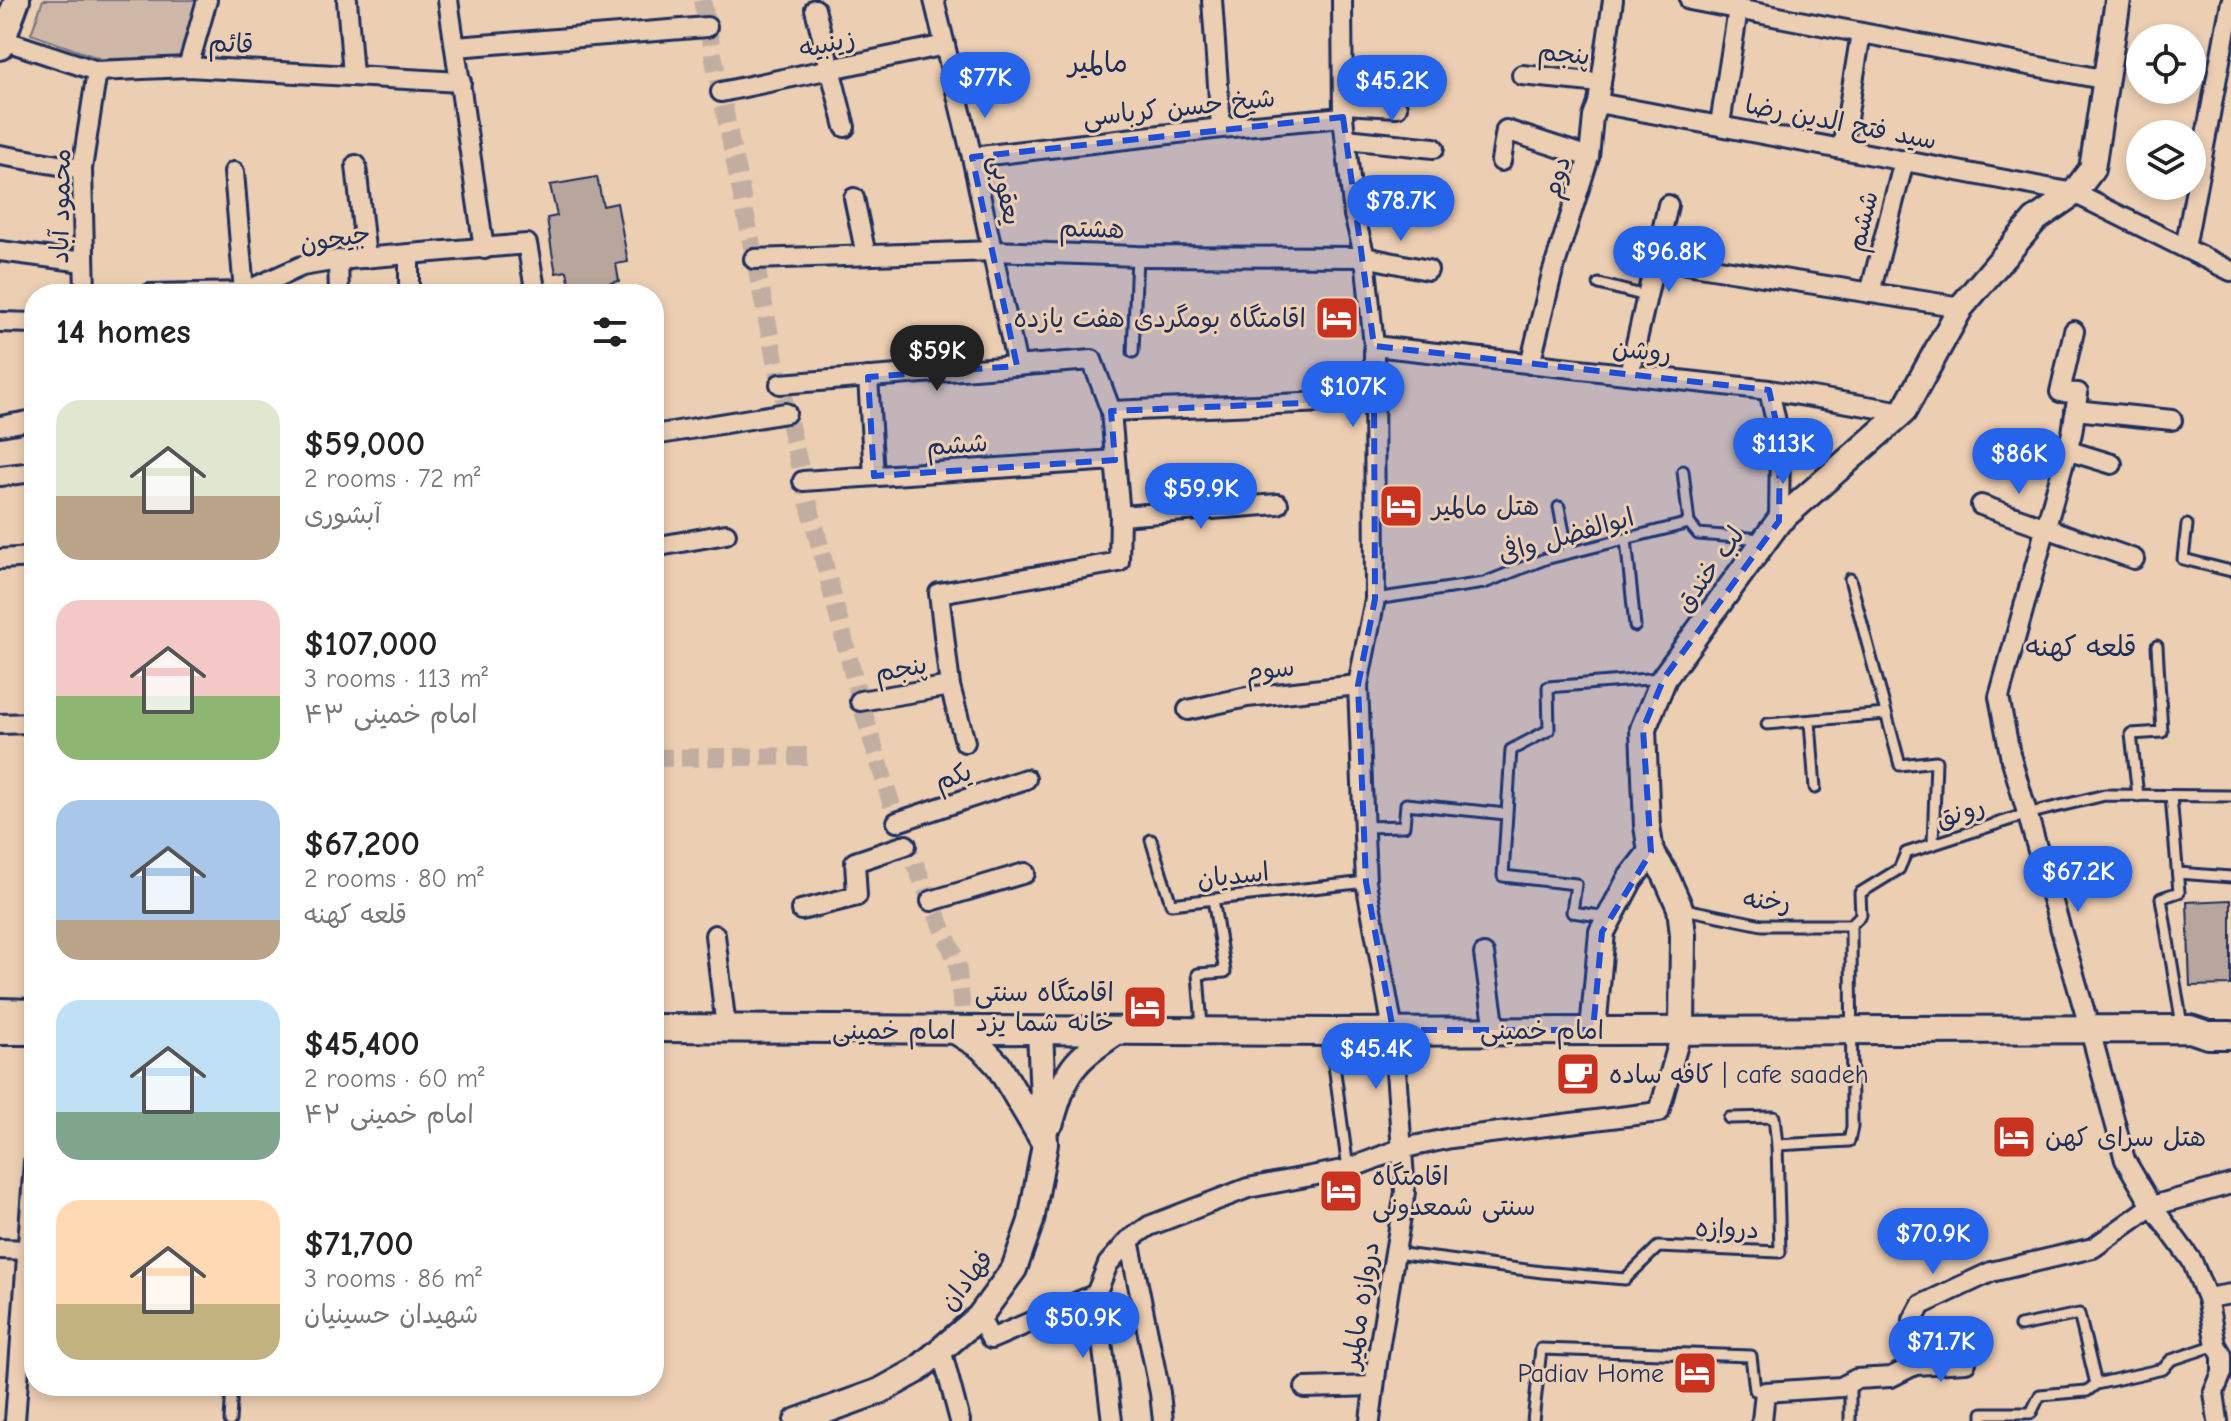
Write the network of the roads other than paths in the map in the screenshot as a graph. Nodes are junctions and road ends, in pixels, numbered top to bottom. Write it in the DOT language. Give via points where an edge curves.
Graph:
graph roads {
  1 [pos="17,0"];
  2 [pos="207,0"];
  3 [pos="347,0"];
  4 [pos="448,0"];
  5 [pos="934,0"];
  6 [pos="1212,0"];
  7 [pos="1342,0"];
  8 [pos="1613,0"];
  9 [pos="1690,0"];
  10 [pos="2118,0"];
  11 [pos="2231,2"];
  12 [pos="815,9"];
  13 [pos="1738,9"];
  14 [pos="707,27"];
  15 [pos="1861,33"];
  16 [pos="1,42"];
  17 [pos="945,45"];
  18 [pos="456,47"];
  19 [pos="188,67"];
  20 [pos="830,69"];
  21 [pos="97,71"];
  22 [pos="353,75"];
  23 [pos="1522,75"];
  24 [pos="2107,80"];
  25 [pos="461,82"];
  26 [pos="1601,83"];
  27 [pos="721,92"];
  28 [pos="1598,103"];
  29 [pos="1397,107"];
  30 [pos="1343,110"];
  31 [pos="1720,124"];
  32 [pos="845,127"];
  33 [pos="1221,128"];
  34 [pos="1346,139"];
  35 [pos="1434,148"];
  36 [pos="1842,149"];
  37 [pos="0,155"];
  38 [pos="972,157"];
  39 [pos="1589,157"];
  40 [pos="1501,161"];
  41 [pos="1904,161"];
  42 [pos="356,165"];
  43 [pos="82,169"];
  44 [pos="234,172"];
  45 [pos="2074,193"];
  46 [pos="854,198"];
  47 [pos="1668,205"];
  48 [pos="2185,248"];
  49 [pos="484,249"];
  50 [pos="0,251"];
  51 [pos="993,251"];
  52 [pos="409,254"];
  53 [pos="866,255"];
  54 [pos="1137,256"];
  55 [pos="1365,257"];
  56 [pos="366,258"];
  57 [pos="754,259"];
  58 [pos="1655,259"];
  59 [pos="338,260"];
  60 [pos="84,262"];
  61 [pos="1428,270"];
  62 [pos="2231,271"];
  63 [pos="85,284"];
  64 [pos="243,284"];
  65 [pos="262,284"];
  66 [pos="339,284"];
  67 [pos="409,284"];
  68 [pos="534,284"];
  69 [pos="1599,284"];
  70 [pos="1870,293"];
  71 [pos="1646,296"];
  72 [pos="1961,307"];
  73 [pos="0,322"];
  74 [pos="24,323"];
  75 [pos="2074,331"];
  76 [pos="1374,346"];
  77 [pos="1133,352"];
  78 [pos="1530,364"];
  79 [pos="1017,366"];
  80 [pos="1629,374"];
  81 [pos="868,377"];
  82 [pos="780,384"];
  83 [pos="1769,390"];
  84 [pos="1374,400"];
  85 [pos="2076,402"];
  86 [pos="1111,411"];
  87 [pos="1903,412"];
  88 [pos="786,413"];
  89 [pos="2172,420"];
  90 [pos="24,422"];
  91 [pos="0,426"];
  92 [pos="664,433"];
  93 [pos="2066,450"];
  94 [pos="1115,460"];
  95 [pos="2112,464"];
  96 [pos="1683,471"];
  97 [pos="24,473"];
  98 [pos="0,476"];
  99 [pos="874,476"];
  100 [pos="803,481"];
  101 [pos="1278,504"];
  102 [pos="1981,505"];
  103 [pos="1559,507"];
  104 [pos="1120,516"];
  105 [pos="1689,523"];
  106 [pos="2187,525"];
  107 [pos="2045,526"];
  108 [pos="1772,530"];
  109 [pos="726,534"];
  110 [pos="1626,539"];
  111 [pos="664,545"];
  112 [pos="1568,553"];
  113 [pos="24,558"];
  114 [pos="0,559"];
  115 [pos="2134,559"];
  116 [pos="2231,571"];
  117 [pos="1850,579"];
  118 [pos="1375,599"];
  119 [pos="1635,626"];
  120 [pos="2157,646"];
  121 [pos="1664,678"];
  122 [pos="1358,685"];
  123 [pos="950,686"];
  124 [pos="860,701"];
  125 [pos="1188,710"];
  126 [pos="1886,714"];
  127 [pos="1810,722"];
  128 [pos="24,723"];
  129 [pos="0,724"];
  130 [pos="1767,724"];
  131 [pos="965,742"];
  132 [pos="1026,779"];
  133 [pos="1815,788"];
  134 [pos="2138,796"];
  135 [pos="2171,796"];
  136 [pos="2231,796"];
  137 [pos="2026,811"];
  138 [pos="1506,814"];
  139 [pos="897,822"];
  140 [pos="1364,827"];
  141 [pos="1151,840"];
  142 [pos="1933,844"];
  143 [pos="906,845"];
  144 [pos="1651,852"];
  145 [pos="1025,873"];
  146 [pos="2178,873"];
  147 [pos="2231,877"];
  148 [pos="1366,882"];
  149 [pos="1213,899"];
  150 [pos="931,901"];
  151 [pos="1680,908"];
  152 [pos="801,910"];
  153 [pos="1610,917"];
  154 [pos="1851,925"];
  155 [pos="715,935"];
  156 [pos="1484,954"];
  157 [pos="0,1012"];
  158 [pos="24,1013"];
  159 [pos="2231,1018"];
  160 [pos="664,1028"];
  161 [pos="726,1028"];
  162 [pos="2186,1029"];
  163 [pos="1202,1030"];
  164 [pos="1393,1030"];
  165 [pos="1495,1030"];
  166 [pos="1593,1030"];
  167 [pos="1682,1030"];
  168 [pos="1851,1030"];
  169 [pos="2090,1030"];
  170 [pos="0,1031"];
  171 [pos="24,1031"];
  172 [pos="955,1031"];
  173 [pos="1040,1031"];
  174 [pos="1118,1031"];
  175 [pos="1330,1032"];
  176 [pos="2231,1035"];
  177 [pos="1729,1118"];
  178 [pos="1045,1144"];
  179 [pos="1777,1145"];
  180 [pos="1400,1149"];
  181 [pos="1348,1169"];
  182 [pos="2231,1184"];
  183 [pos="2152,1206"];
  184 [pos="1129,1240"];
  185 [pos="0,1249"];
  186 [pos="24,1250"];
  187 [pos="1395,1253"];
  188 [pos="1096,1294"];
  189 [pos="2231,1294"];
  190 [pos="2207,1298"];
  191 [pos="979,1317"];
  192 [pos="2020,1326"];
  193 [pos="2216,1345"];
  194 [pos="941,1349"];
  195 [pos="1966,1362"];
  196 [pos="1915,1365"];
  197 [pos="24,1382"];
  198 [pos="1850,1382"];
  199 [pos="2096,1384"];
  200 [pos="1374,1386"];
  201 [pos="1305,1388"];
  202 [pos="1765,1392"];
  203 [pos="231,1396"];
  204 [pos="15,1421"];
  205 [pos="230,1421"];
  206 [pos="797,1421"];
  207 [pos="960,1421"];
  208 [pos="1112,1421"];
  209 [pos="1163,1421"];
  210 [pos="1370,1421"];
  211 [pos="1533,1421"];
  212 [pos="1762,1421"];
  213 [pos="1850,1421"];
  214 [pos="1983,1421"];
  215 [pos="2218,1421"];
  1 -- 16 [label="street"];
  2 -- 19 [label="street"];
  3 -- 22 [label="street"];
  4 -- 18 [label="street"];
  5 -- 17 [label="street, یعقوبی"];
  6 -- 33 [label="street"];
  7 -- 30 [label="street, دروازه مالمیر"];
  8 -- 26 [label="street, دوم"];
  9 -- 13 [label="street"];
  10 -- 24 [label="street"];
  11 -- 48 [label="street"];
  12 -- 20 [label="street"];
  13 -- 15 [label="street"];
  13 -- 31 [label="street"];
  14 -- 18 [label="street"];
  15 -- 24 [label="street"];
  15 -- 36 [label="street"];
  16 -- 21 [label="street, قائم"];
  17 -- 20 [label="street, زینبیه"];
  17 -- 38 [label="street, یعقوبی"];
  18 -- 25 [label="street"];
  19 -- 21 [label="street, قائم"];
  19 -- 22 [label="street, قائم"];
  20 -- 27 [label="street, زینبیه"];
  20 -- 32 [label="street"];
  21 -- 43 [label="street, محمود آباد"];
  22 -- 25 [label="street, قائم"];
  23 -- 26 [label="street, پنجم"];
  24 -- 45 [label="street" via="2092,169"];
  25 -- 49 [label="street"];
  26 -- 28 [label="street, دوم"];
  28 -- 31 [label="street, سید فتح الدین رضا"];
  28 -- 39 [label="street, دوم"];
  29 -- 30 [label="street, شیخ حسن کرباسی"];
  30 -- 33 [label="street, شیخ حسن کرباسی"];
  30 -- 34 [label="street, دروازه مالمیر"];
  31 -- 36 [label="street, سید فتح الدین رضا"];
  33 -- 38 [label="street, شیخ حسن کرباسی"];
  34 -- 35 [label="street"];
  34 -- 55 [label="street, دروازه مالمیر" via="1354,215"];
  36 -- 41 [label="street, سید فتح الدین رضا"];
  37 -- 43 [label="street"];
  38 -- 51 [label="street, یعقوبی"];
  39 -- 40 [label="street" via="1506,130"];
  39 -- 78 [label="street, دوم"];
  41 -- 45 [label="street, سید فتح الدین رضا"];
  41 -- 70 [label="street, ششم"];
  42 -- 56 [label="street"];
  43 -- 60 [label="street, محمود آباد"];
  44 -- 64 [label="street"];
  45 -- 48 [label="street, سید فتح الدین رضا"];
  45 -- 72 [label="street, لب خندق" via="2035,220"];
  46 -- 53 [label="street"];
  47 -- 58 [label="street"];
  48 -- 62 [label="street, سید فتح الدین رضا"];
  49 -- 52 [label="street, جیحون"];
  49 -- 68 [label="street, جیحون" via="527,244"];
  50 -- 60 [label="street"];
  51 -- 53 [label="street, هشتم"];
  51 -- 54 [label="street, هشتم"];
  51 -- 79 [label="street, یعقوبی"];
  52 -- 56 [label="street, جیحون"];
  52 -- 67 [label="street"];
  53 -- 57 [label="street, هشتم"];
  54 -- 55 [label="street, هشتم"];
  54 -- 77 [label="lane"];
  55 -- 61 [label="street, هشتم"];
  55 -- 76 [label="street, دروازه مالمیر"];
  56 -- 59 [label="street, جیحون"];
  58 -- 70 [label="street"];
  58 -- 71 [label="street"];
  59 -- 65 [label="street, جیحون" via="302,266"];
  59 -- 66 [label="street"];
  60 -- 63 [label="street, محمود آباد"];
  69 -- 71 [label="lane"];
  70 -- 72 [label="street"];
  71 -- 80 [label="street"];
  72 -- 87 [label="street, لب خندق"];
  73 -- 74 [label="street"];
  75 -- 85 [label="street" via="2060,392"];
  76 -- 78 [label="street, روشن"];
  76 -- 84 [label="street, دروازه مالمیر"];
  78 -- 80 [label="street, روشن"];
  79 -- 81 [label="street"];
  79 -- 86 [label="street" via="1092,360"];
  80 -- 83 [label="street, روشن"];
  81 -- 82 [label="street"];
  81 -- 99 [label="street"];
  83 -- 87 [label="street, روشن"];
  83 -- 108 [label="street" via="1780,440"];
  84 -- 86 [label="street"];
  84 -- 118 [label="street, دروازه مالمیر"];
  85 -- 89 [label="street"];
  85 -- 93 [label="street"];
  86 -- 94 [label="street"];
  87 -- 108 [label="street, لب خندق"];
  88 -- 92 [label="street"];
  90 -- 91 [label="street"];
  93 -- 95 [label="street"];
  93 -- 107 [label="street"];
  94 -- 99 [label="street, ششم"];
  94 -- 104 [label="street"];
  96 -- 105 [label="lane"];
  97 -- 98 [label="street"];
  99 -- 100 [label="street, ششم"];
  101 -- 104 [label="street"];
  102 -- 107 [label="street"];
  103 -- 112 [label="lane"];
  104 -- 123 [label="street" via="1119,562 939,593"];
  105 -- 108 [label="lane" via="1698,534"];
  105 -- 110 [label="lane, ابوالفضل وافی"];
  106 -- 116 [label="lane" via="2183,559"];
  107 -- 115 [label="street"];
  107 -- 137 [label="street" via="1999,697"];
  108 -- 121 [label="street, لب خندق"];
  109 -- 111 [label="street"];
  110 -- 112 [label="lane, ابوالفضل وافی"];
  110 -- 119 [label="lane"];
  112 -- 118 [label="lane, ابوالفضل وافی" via="1484,583"];
  113 -- 114 [label="street"];
  117 -- 126 [label="lane"];
  118 -- 122 [label="street, دروازه مالمیر"];
  120 -- 134 [label="lane" via="2162,732 2131,734"];
  121 -- 138 [label="lane" via="1548,687 1549,730 1511,750"];
  121 -- 144 [label="street, لب خندق" via="1643,729"];
  122 -- 125 [label="street, سوم" via="1247,697"];
  122 -- 140 [label="street, دروازه مالمیر"];
  123 -- 124 [label="street, پنجم"];
  123 -- 131 [label="street"];
  126 -- 127 [label="lane"];
  126 -- 142 [label="lane" via="1900,765 1936,761"];
  127 -- 130 [label="lane"];
  127 -- 133 [label="lane"];
  128 -- 129 [label="street"];
  132 -- 139 [label="street, یکم"];
  134 -- 135 [label="lane, رونق"];
  134 -- 137 [label="lane, رونق" via="2105,795"];
  135 -- 136 [label="lane, رونق"];
  135 -- 146 [label="lane"];
  137 -- 142 [label="lane, رونق"];
  137 -- 169 [label="street"];
  138 -- 140 [label="lane" via="1406,804 1404,826"];
  138 -- 153 [label="lane" via="1503,876 1576,884 1572,912"];
  140 -- 148 [label="street, دروازه مالمیر"];
  141 -- 149 [label="lane, اسدیان" via="1171,904"];
  142 -- 154 [label="lane, رونق" via="1906,853 1899,869 1860,893 1861,915"];
  143 -- 152 [label="street" via="855,862 857,896"];
  144 -- 151 [label="street, لب خندق"];
  144 -- 153 [label="street"];
  145 -- 150 [label="street"];
  146 -- 147 [label="lane"];
  146 -- 162 [label="lane" via="2179,892 2161,898"];
  148 -- 149 [label="lane, اسدیان"];
  148 -- 164 [label="street, دروازه مالمیر"];
  149 -- 163 [label="lane" via="1225,972 1198,974"];
  151 -- 154 [label="lane, رخنه" via="1762,925"];
  151 -- 167 [label="street, لب خندق"];
  153 -- 166 [label="street" via="1602,932"];
  154 -- 168 [label="lane, رونق"];
  155 -- 161 [label="street"];
  156 -- 165 [label="street"];
  157 -- 158 [label="main road"];
  159 -- 162 [label="main road, امام خمینی" via="2205,1018"];
  160 -- 161 [label="main road, امام خمینی"];
  161 -- 172 [label="main road, امام خمینی"];
  162 -- 169 [label="main road, امام خمینی"];
  162 -- 176 [label="main road, امام خمینی"];
  163 -- 174 [label="main road, امام خمینی"];
  163 -- 175 [label="main road, امام خمینی"];
  164 -- 165 [label="main road, امام خمینی"];
  164 -- 175 [label="main road, امام خمینی"];
  164 -- 180 [label="street, دروازه مالمیر"];
  165 -- 166 [label="main road, امام خمینی"];
  166 -- 167 [label="main road, امام خمینی"];
  167 -- 168 [label="main road, امام خمینی"];
  167 -- 180 [label="street" via="1659,1112"];
  168 -- 169 [label="main road, امام خمینی"];
  168 -- 179 [label="lane" via="1849,1141"];
  169 -- 183 [label="street" via="2125,1160"];
  170 -- 171 [label="main road"];
  172 -- 173 [label="main road, امام خمینی"];
  172 -- 178 [label="street" via="988,1052"];
  173 -- 174 [label="main road, امام خمینی"];
  173 -- 178 [label="street, فهادان"];
  174 -- 178 [label="street" via="1079,1059 1064,1081"];
  175 -- 181 [label="lane"];
  177 -- 179 [label="lane" via="1774,1117"];
  178 -- 191 [label="street, فهادان" via="1031,1221 1014,1269"];
  179 -- 187 [label="lane, دروازه" via="1780,1252 1658,1247 1625,1279"];
  180 -- 181 [label="street"];
  180 -- 187 [label="street, دروازه مالمیر" via="1405,1192"];
  181 -- 184 [label="street" via="1248,1188 1149,1226"];
  182 -- 183 [label="street"];
  183 -- 190 [label="street" via="2192,1261"];
  183 -- 196 [label="street" via="2093,1248 1991,1272 1921,1305 1913,1320"];
  184 -- 188 [label="street" via="1108,1264"];
  184 -- 209 [label="street"];
  185 -- 186 [label="street"];
  187 -- 200 [label="street, دروازه مالمیر"];
  188 -- 191 [label="street" via="991,1339"];
  188 -- 208 [label="street"];
  189 -- 190 [label="street"];
  190 -- 193 [label="street"];
  191 -- 194 [label="street, فهادان"];
  192 -- 199 [label="lane" via="2079,1314"];
  193 -- 199 [label="lane" via="2171,1360 2163,1369"];
  193 -- 215 [label="street" via="2222,1355 2214,1392"];
  194 -- 206 [label="street, فهادان" via="880,1391"];
  194 -- 207 [label="street"];
  195 -- 196 [label="street"];
  196 -- 198 [label="street" via="1891,1377"];
  197 -- 204 [label="street"];
  198 -- 202 [label="street"];
  198 -- 213 [label="lane"];
  199 -- 214 [label="lane" via="2087,1391 2040,1395 2031,1413 1983,1413"];
  200 -- 201 [label="street"];
  200 -- 210 [label="street, دروازه مالمیر"];
  202 -- 211 [label="lane" via="1755,1390 1751,1356 1541,1349"];
  202 -- 212 [label="street"];
  203 -- 205 [label="lane"];
}
